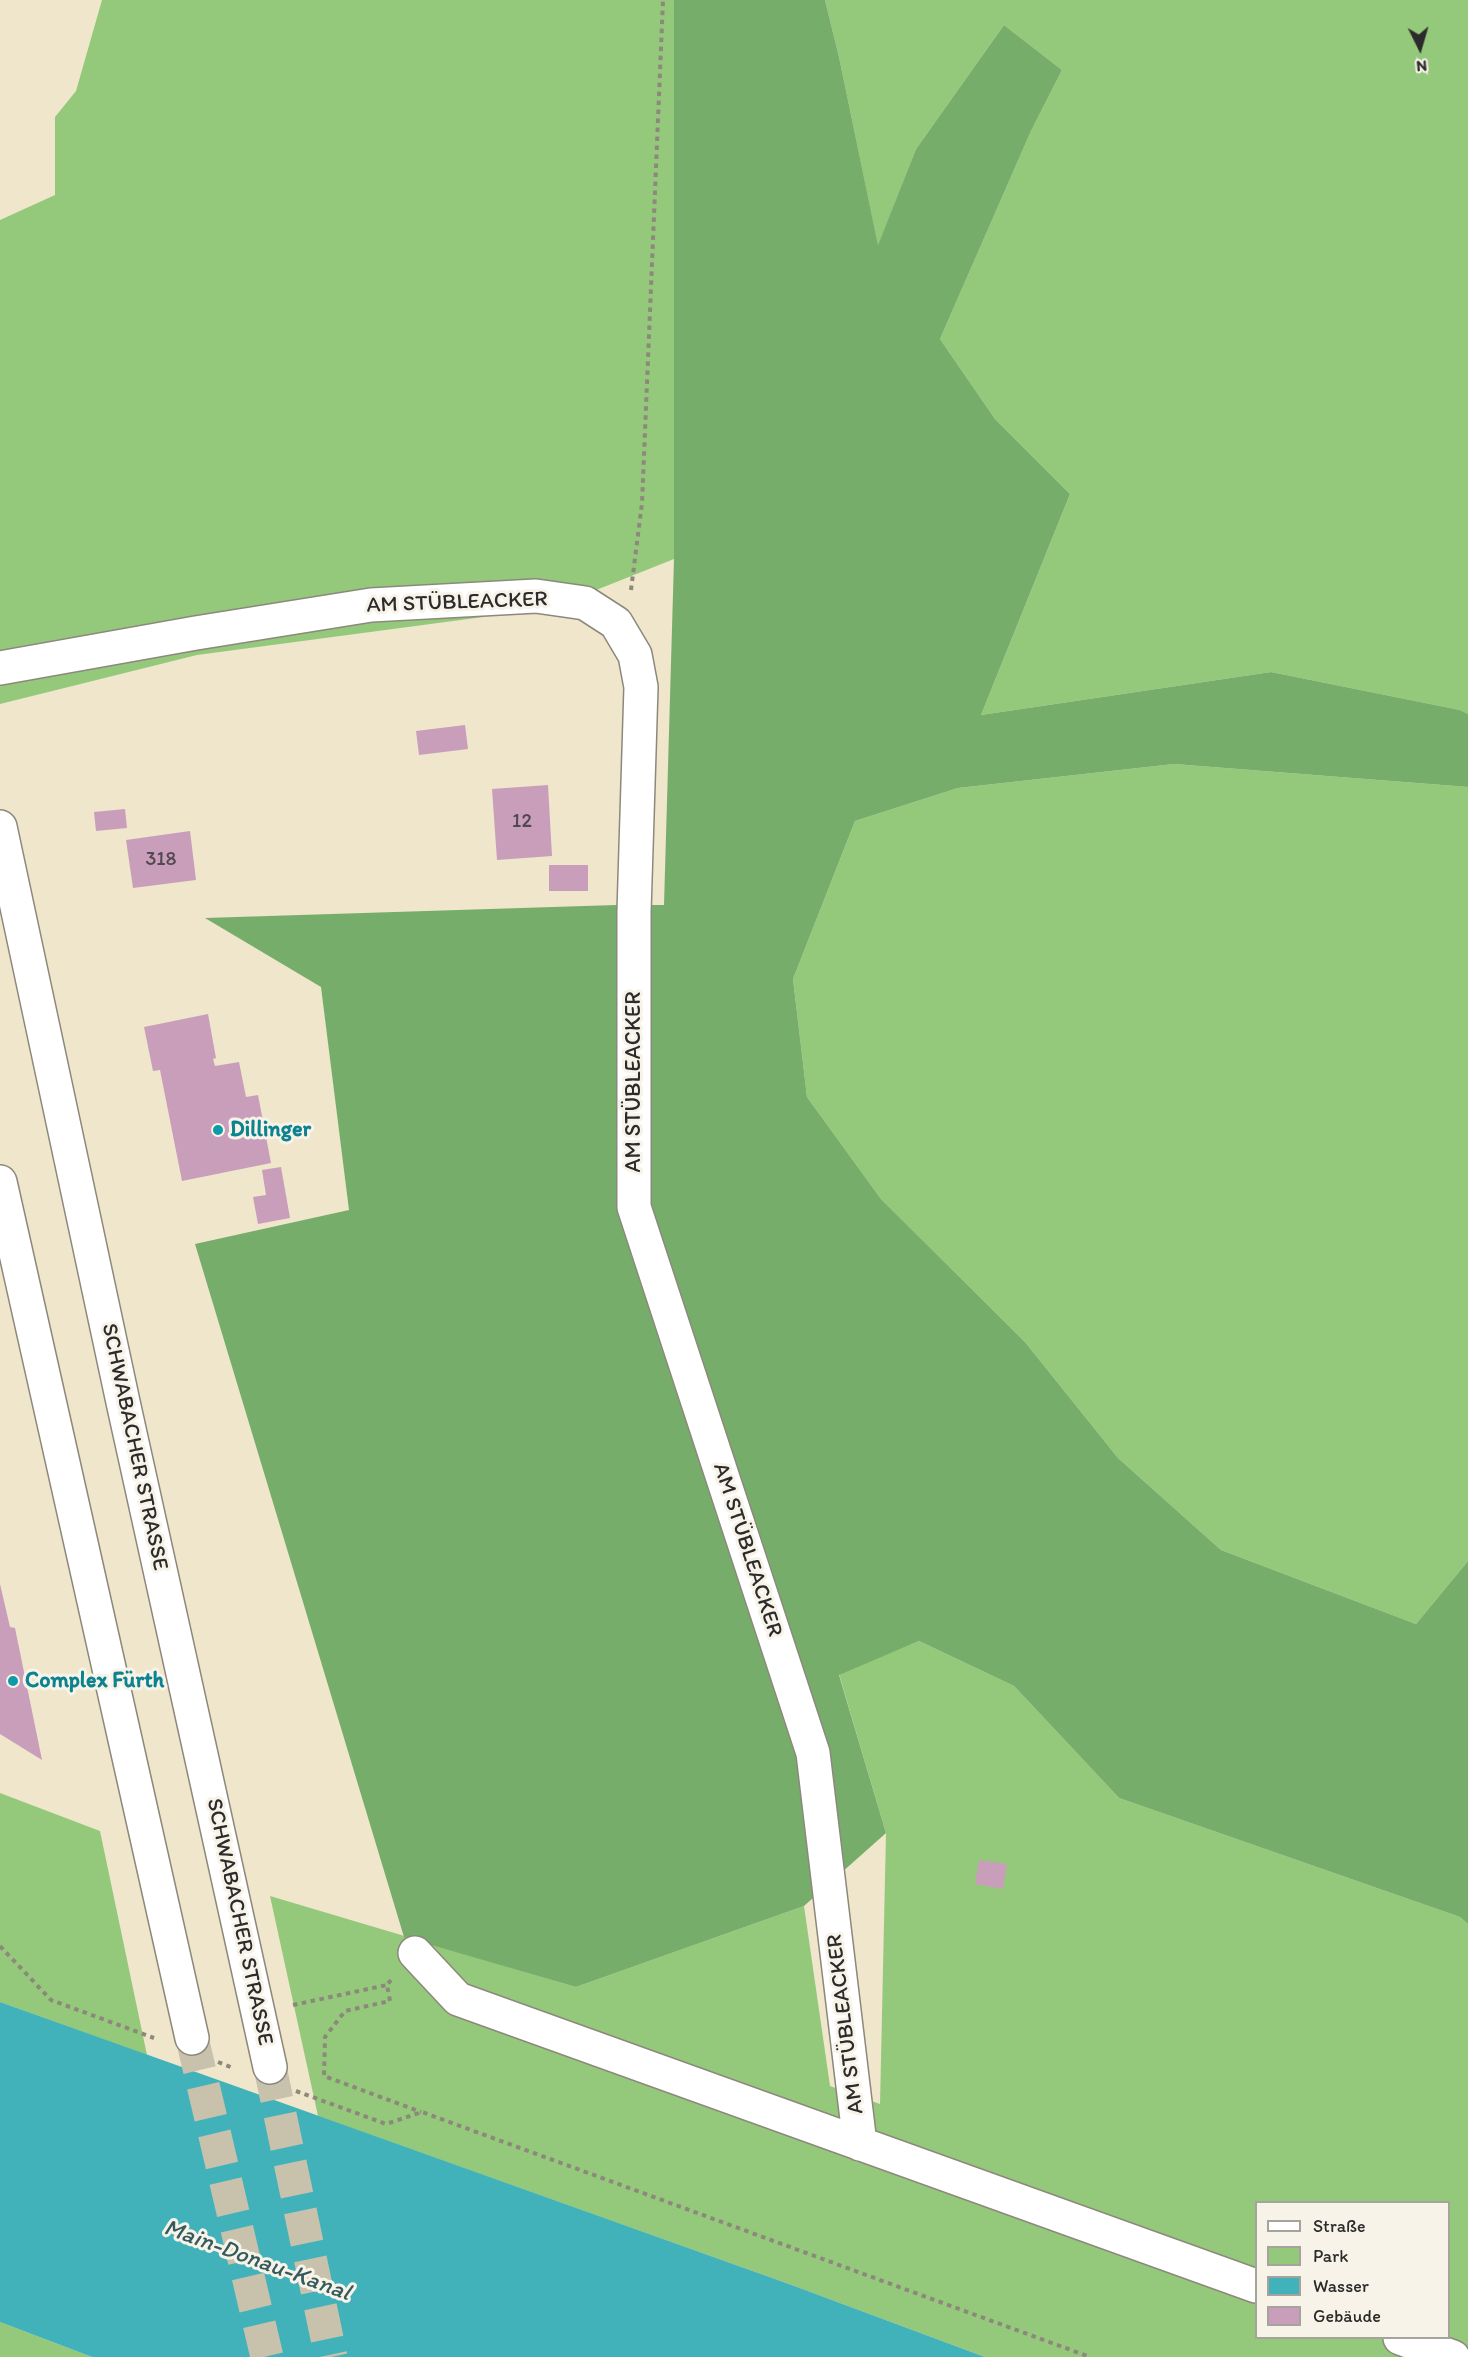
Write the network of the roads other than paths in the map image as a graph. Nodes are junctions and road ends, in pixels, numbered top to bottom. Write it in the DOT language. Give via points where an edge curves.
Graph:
graph roads {
  1 [pos="0,668"];
  2 [pos="0,826"];
  3 [pos="0,1182"];
  4 [pos="415,1953"];
  5 [pos="187,2046"];
  6 [pos="265,2075"];
  7 [pos="860,2144"];
  8 [pos="1255,2285"];
  9 [pos="1405,2339"];
  10 [pos="1453,2357"];
  1 -- 7 [label="main road, AM STÜBLEACKER" via="371,605 536,596 585,603 616,623 635,655 641,687 634,912 634,1207 813,1753"];
  2 -- 6 [label="main road, SCHWABACHER STRASSE" via="259,2012"];
  3 -- 5 [label="main road"];
  4 -- 7 [label="main road, AM STÜBLEACKER" via="458,2000"];
  7 -- 8 [label="main road, AM STÜBLEACKER"];
  9 -- 10 [label="main road"];
}
